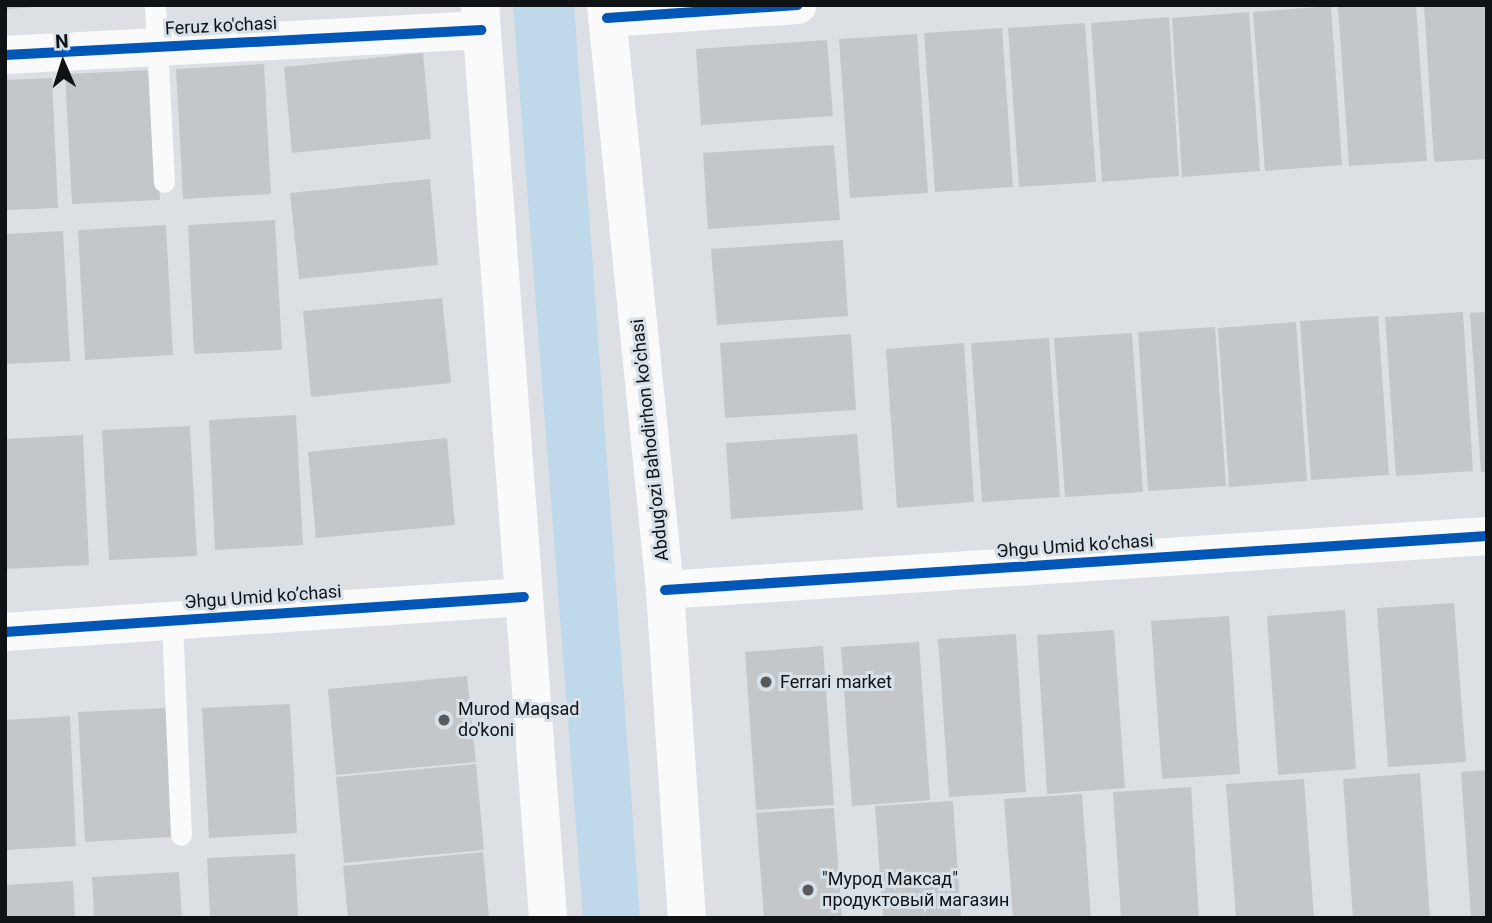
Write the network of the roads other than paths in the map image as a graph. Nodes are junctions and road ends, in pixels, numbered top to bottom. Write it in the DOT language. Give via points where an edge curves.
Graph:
graph roads {
  1 [pos="155,5"];
  2 [pos="799,5"];
  3 [pos="607,12"];
  4 [pos="480,17"];
  5 [pos="158,47"];
  6 [pos="5,55"];
  7 [pos="164,182"];
  8 [pos="1487,536"];
  9 [pos="665,590"];
  10 [pos="524,597"];
  11 [pos="172,621"];
  12 [pos="5,632"];
  13 [pos="181,835"];
  14 [pos="548,918"];
  15 [pos="687,918"];
  1 -- 5 [label="lane"];
  2 -- 3 [label="street"];
  3 -- 9 [label="street, Abdug’ozi Bahodirhon ko’chasi"];
  4 -- 5 [label="street, Feruz ko'chasi"];
  4 -- 10 [label="street"];
  5 -- 6 [label="street, Feruz ko'chasi"];
  5 -- 7 [label="lane"];
  8 -- 9 [label="street, Эhgu Umid ko’chasi"];
  9 -- 15 [label="street, Abdug’ozi Bahodirhon ko’chasi"];
  10 -- 11 [label="street, Эhgu Umid ko’chasi"];
  10 -- 14 [label="street"];
  11 -- 12 [label="street, Эhgu Umid ko’chasi"];
  11 -- 13 [label="lane"];
}
